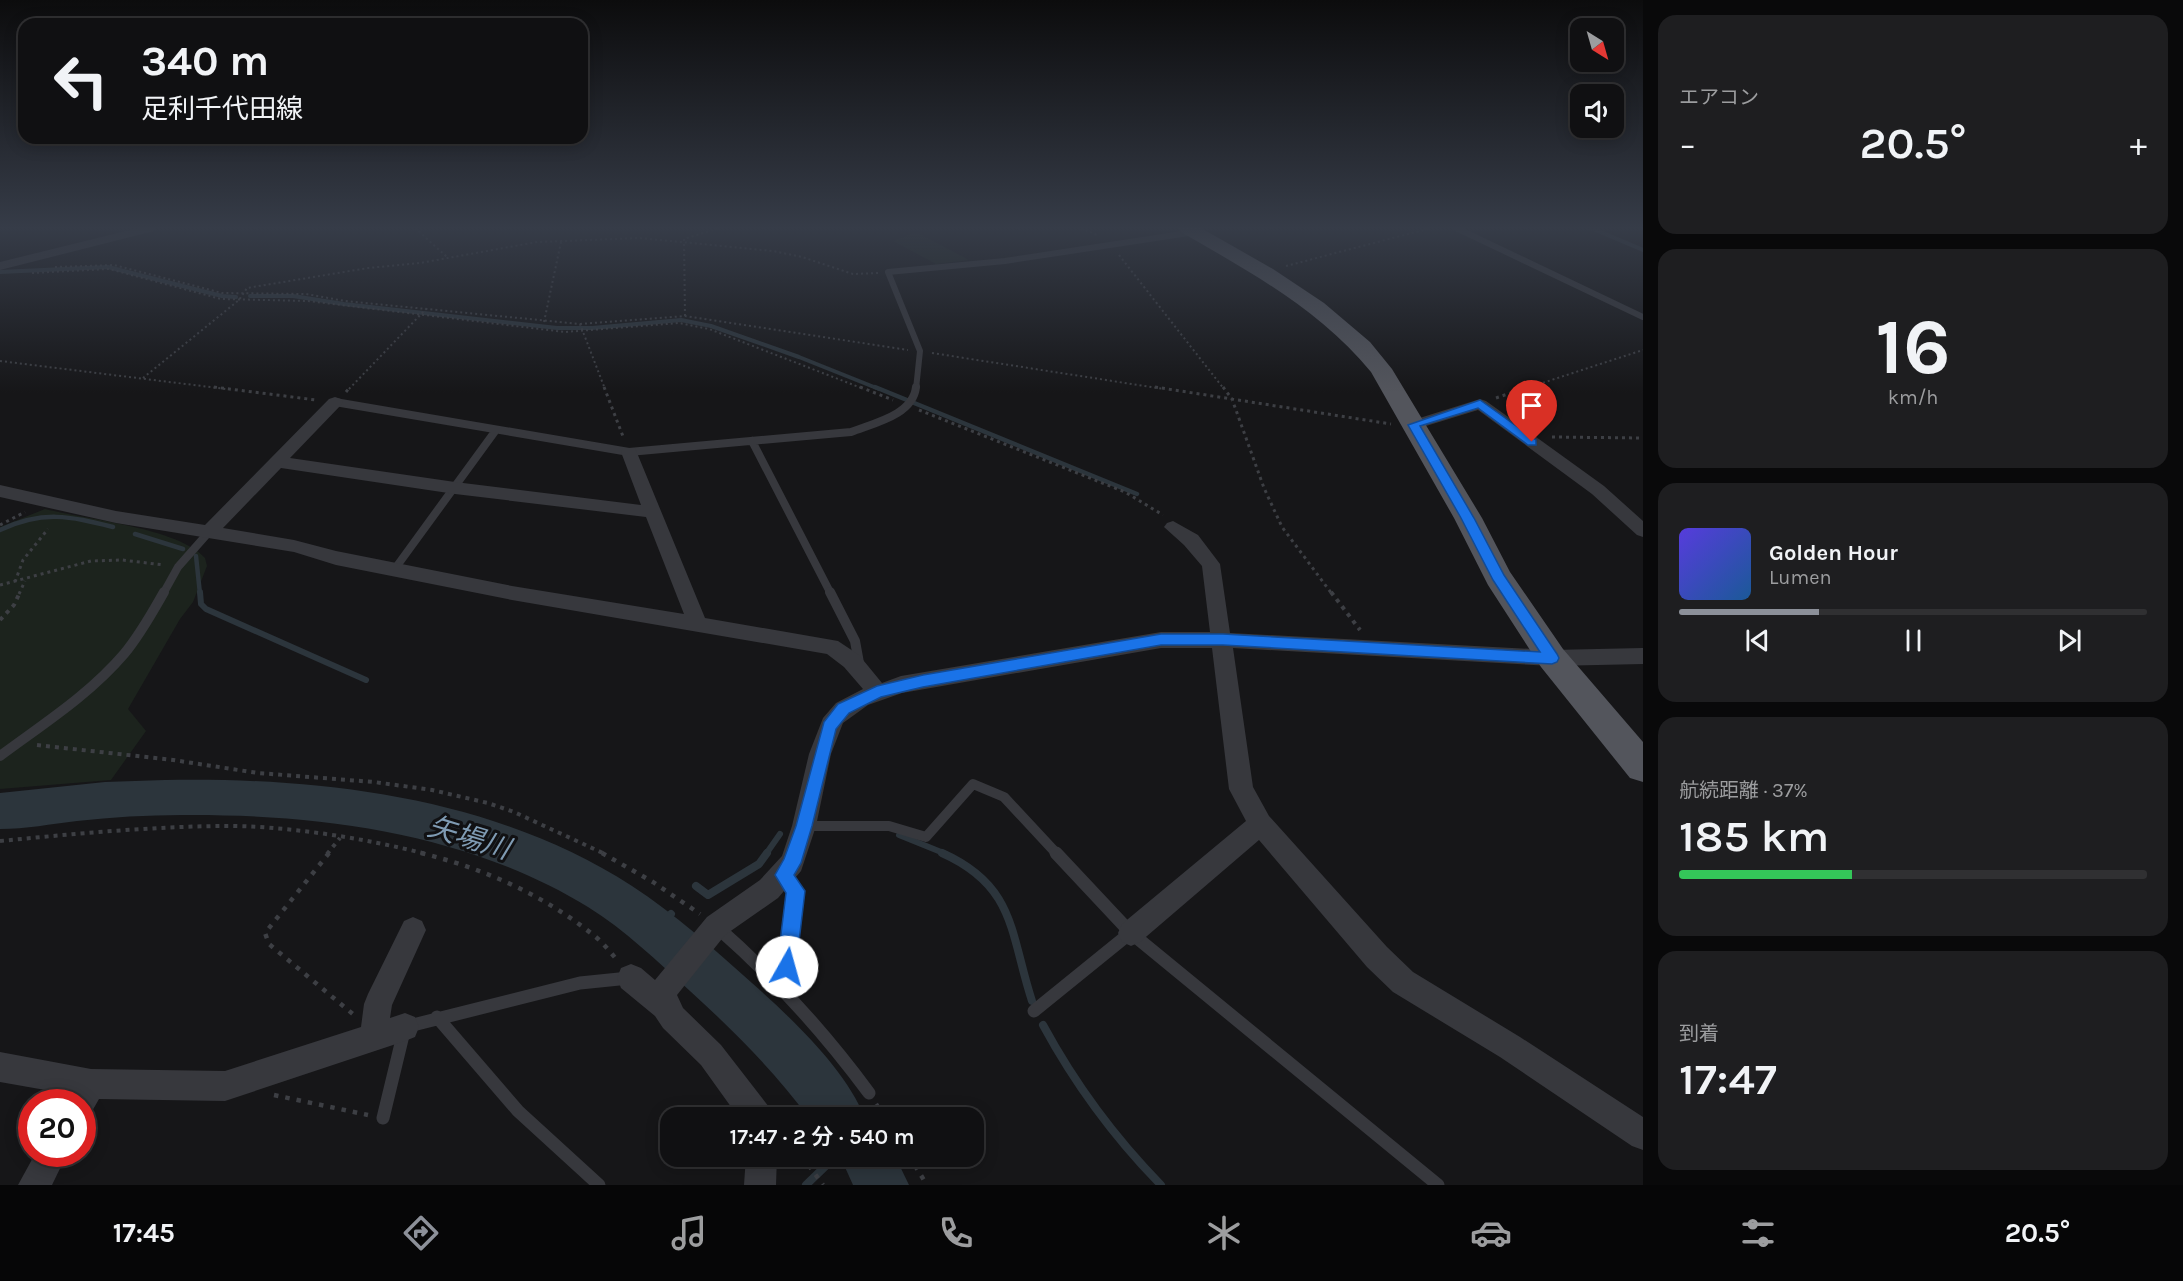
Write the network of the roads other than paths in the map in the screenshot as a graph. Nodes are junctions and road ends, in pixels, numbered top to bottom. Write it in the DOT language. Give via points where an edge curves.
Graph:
graph roads {
  1 [pos="893,283"];
  2 [pos="1279,283"];
  3 [pos="1574,283"];
  4 [pos="1643,316"];
  5 [pos="335,402"];
  6 [pos="1413,425"];
  7 [pos="496,430"];
  8 [pos="752,441"];
  9 [pos="629,452"];
  10 [pos="279,462"];
  11 [pos="455,488"];
  12 [pos="0,491"];
  13 [pos="652,512"];
  14 [pos="1173,527"];
  15 [pos="1643,531"];
  16 [pos="208,533"];
  17 [pos="394,570"];
  18 [pos="697,623"];
  19 [pos="1223,640"];
  20 [pos="1643,656"];
  21 [pos="1552,658"];
  22 [pos="859,666"];
  23 [pos="877,692"];
  24 [pos="0,756"];
  25 [pos="1643,767"];
  26 [pos="1260,824"];
  27 [pos="804,826"];
  28 [pos="783,875"];
  29 [pos="713,929"];
  30 [pos="413,930"];
  31 [pos="1131,933"];
  32 [pos="787,967"];
  33 [pos="631,978"];
  34 [pos="665,997"];
  35 [pos="1034,1011"];
  36 [pos="437,1017"];
  37 [pos="405,1027"];
  38 [pos="374,1036"];
  39 [pos="0,1067"];
  40 [pos="73,1089"];
  41 [pos="96,1092"];
  42 [pos="869,1093"];
  43 [pos="750,1107"];
  44 [pos="383,1118"];
  45 [pos="1643,1135"];
  46 [pos="44,1167"];
  47 [pos="761,1167"];
  48 [pos="34,1185"];
  49 [pos="599,1185"];
  50 [pos="760,1185"];
  51 [pos="1438,1185"];
  1 -- 8 [label="lane" via="920,351 915,399 909,406 851,432"];
  2 -- 6 [label="main road" via="1358,341 1381,369"];
  3 -- 4 [label="lane"];
  5 -- 7 [label="lane"];
  5 -- 10 [label="street"];
  6 -- 15 [label="street" via="1480,404 1598,490"];
  6 -- 21 [label="main road" via="1498,577"];
  7 -- 9 [label="lane"];
  7 -- 11 [label="lane"];
  8 -- 9 [label="lane"];
  8 -- 22 [label="lane" via="855,641"];
  9 -- 13 [label="street"];
  10 -- 11 [label="street"];
  10 -- 16 [label="street"];
  11 -- 13 [label="street"];
  11 -- 17 [label="lane"];
  12 -- 16 [label="street"];
  13 -- 18 [label="street"];
  14 -- 19 [label="street" via="1191,540 1211,564"];
  16 -- 17 [label="street" via="294,546"];
  16 -- 24 [label="lane" via="178,567 145,626 124,654 77,700"];
  17 -- 18 [label="street"];
  18 -- 22 [label="street" via="831,647"];
  19 -- 21 [label="street"];
  19 -- 23 [label="street" via="1161,640"];
  19 -- 26 [label="street" via="1241,789"];
  20 -- 21 [label="street"];
  21 -- 25 [label="main road"];
  22 -- 23 [label="street"];
  23 -- 27 [label="street" via="844,709 829,727"];
  26 -- 31 [label="street"];
  26 -- 45 [label="street" via="1403,982"];
  27 -- 28 [label="street" via="792,863"];
  27 -- 31 [label="lane" via="889,826 926,837 973,784 1004,797"];
  28 -- 29 [label="street"];
  28 -- 32 [label="lane" via="796,891"];
  29 -- 34 [label="street"];
  29 -- 42 [label="lane" via="779,985"];
  30 -- 38 [label="street" via="378,1004"];
  31 -- 35 [label="lane"];
  31 -- 51 [label="lane"];
  33 -- 34 [label="street"];
  33 -- 36 [label="lane" via="607,978"];
  34 -- 43 [label="street" via="673,1018 711,1055"];
  36 -- 37 [label="lane"];
  36 -- 49 [label="lane" via="518,1111"];
  37 -- 38 [label="street"];
  37 -- 44 [label="lane"];
  38 -- 41 [label="street" via="225,1086"];
  39 -- 40 [label="street"];
  46 -- 48 [label="street"];
  47 -- 50 [label="street"];
}
